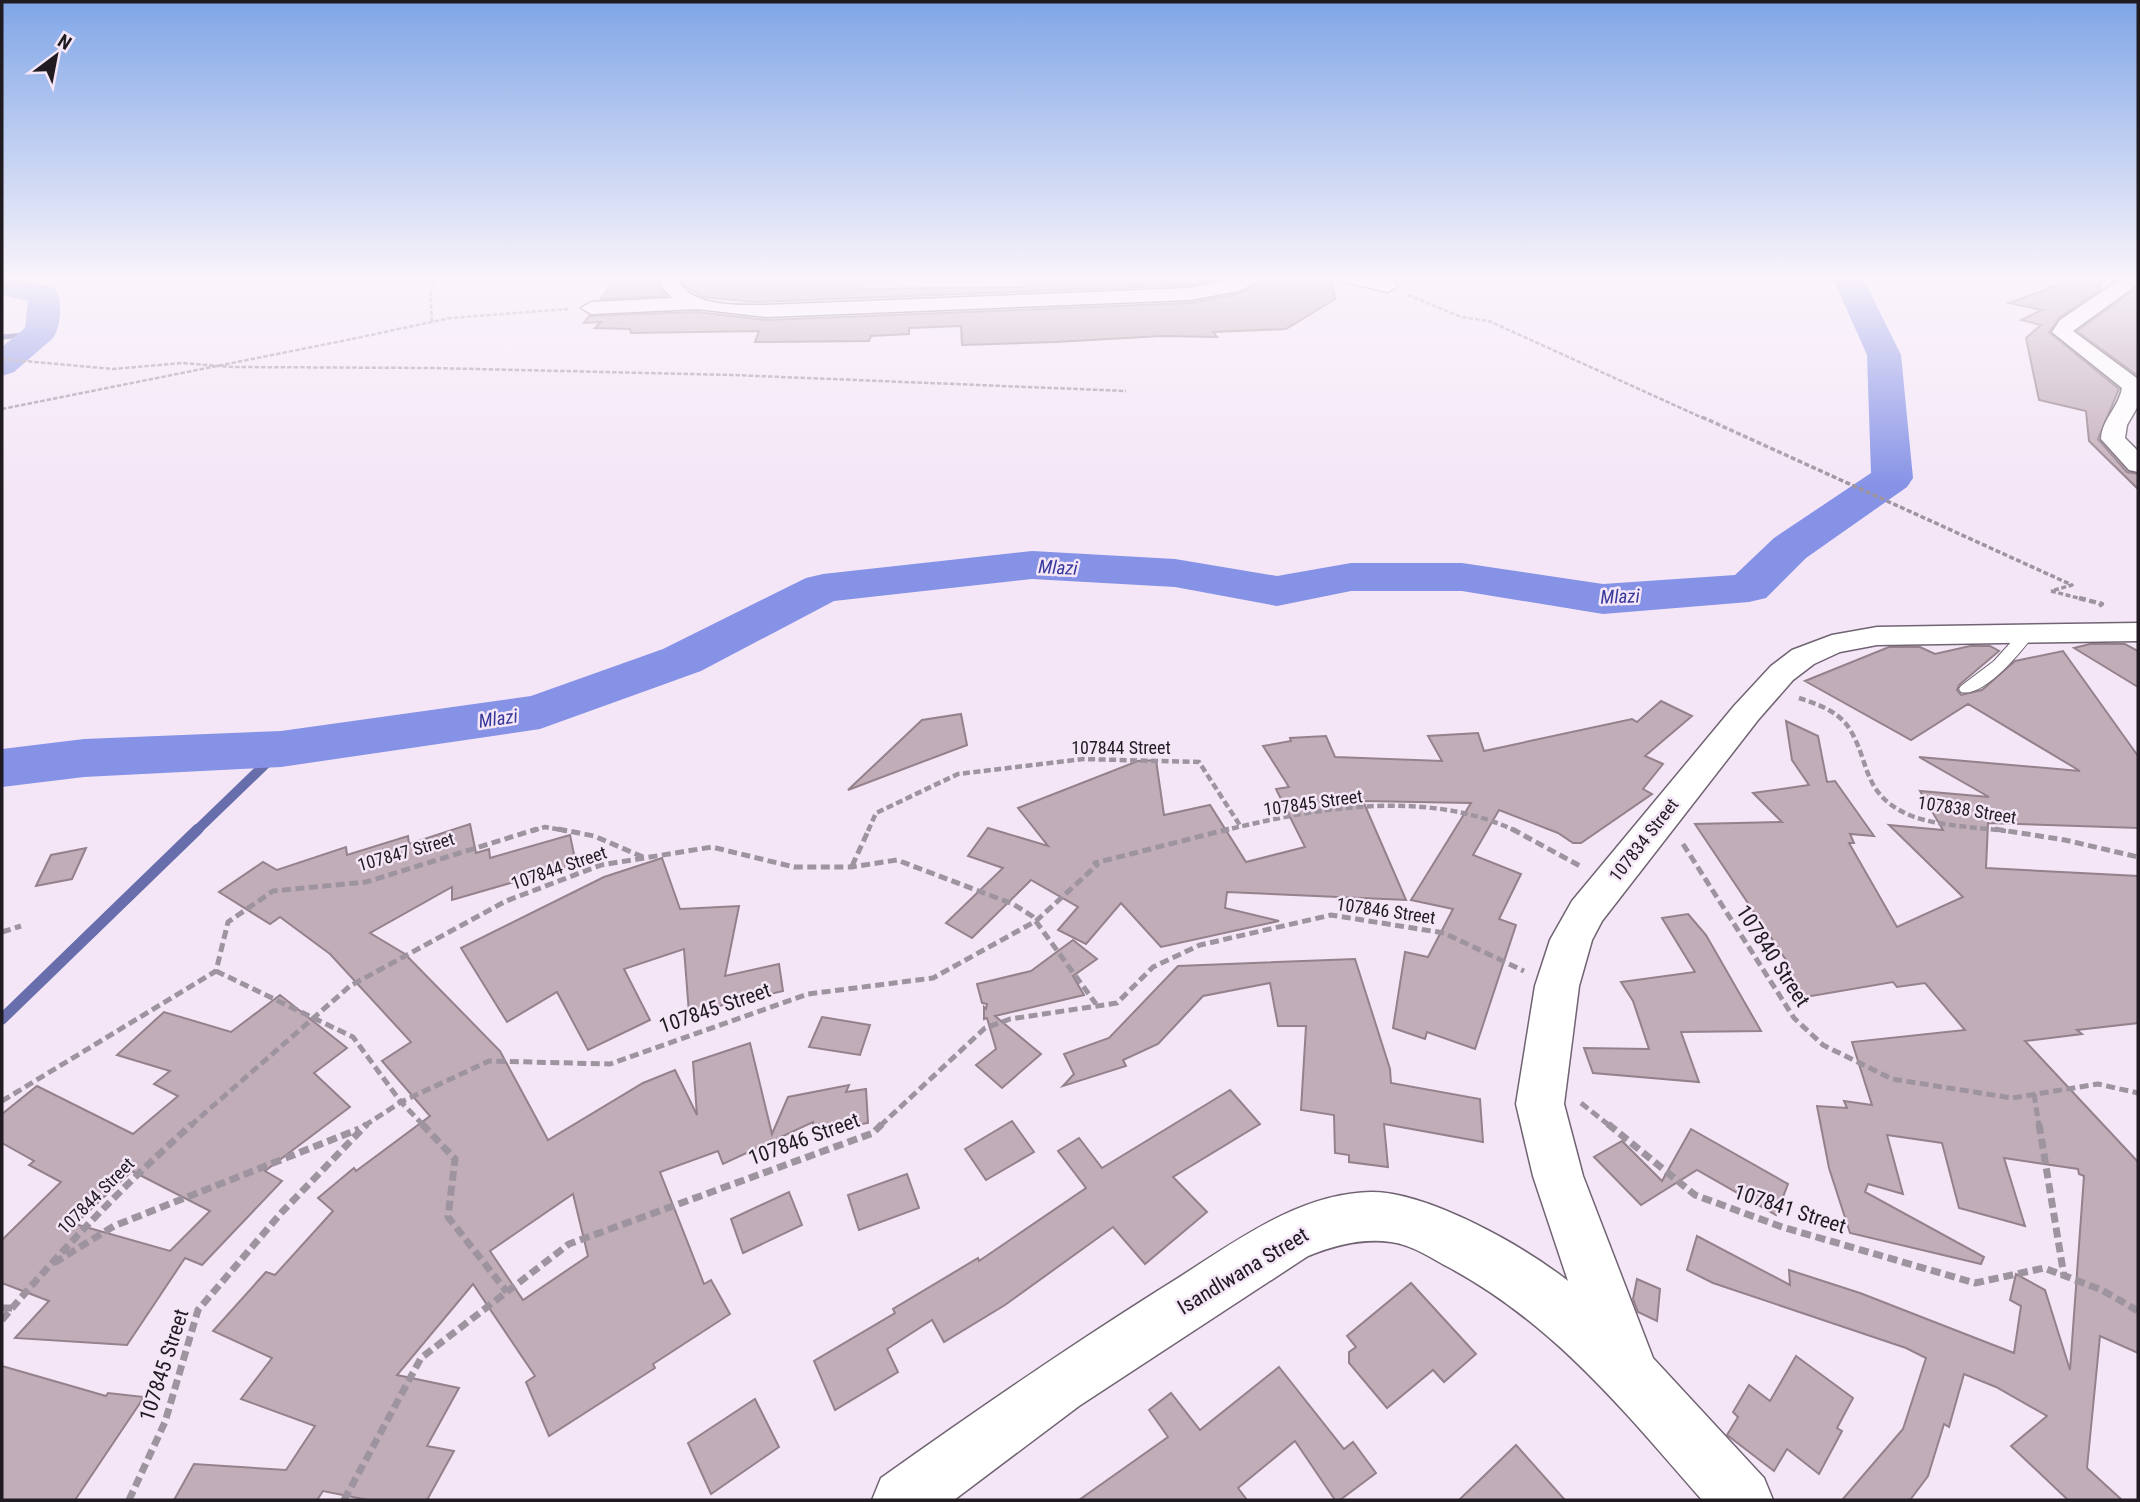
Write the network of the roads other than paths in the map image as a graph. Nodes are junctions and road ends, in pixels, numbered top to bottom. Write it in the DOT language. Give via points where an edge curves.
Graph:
graph roads {
  1 [pos="2081,346"];
  2 [pos="2138,466"];
  3 [pos="2138,632"];
  4 [pos="2027,633"];
  5 [pos="1967,689"];
  6 [pos="1633,1379"];
  7 [pos="903,1500"];
  8 [pos="1742,1500"];
  1 -- 2 [label="street" via="2133,386 2133,396 2112,432 2118,447"];
  3 -- 4 [label="street, 107834 Street"];
  4 -- 5 [label="lane" via="2003,663"];
  4 -- 6 [label="street, 107834 Street" via="1855,639 1802,657 1769,687 1664,815 1586,912 1571,940 1557,986 1540,1104 1558,1177"];
  6 -- 7 [label="street, Isandlwana Street" via="1537,1291 1474,1252 1420,1226 1384,1217 1329,1222 1290,1238 1059,1386"];
  6 -- 8 [label="street, Isandlwana Street"];
}
